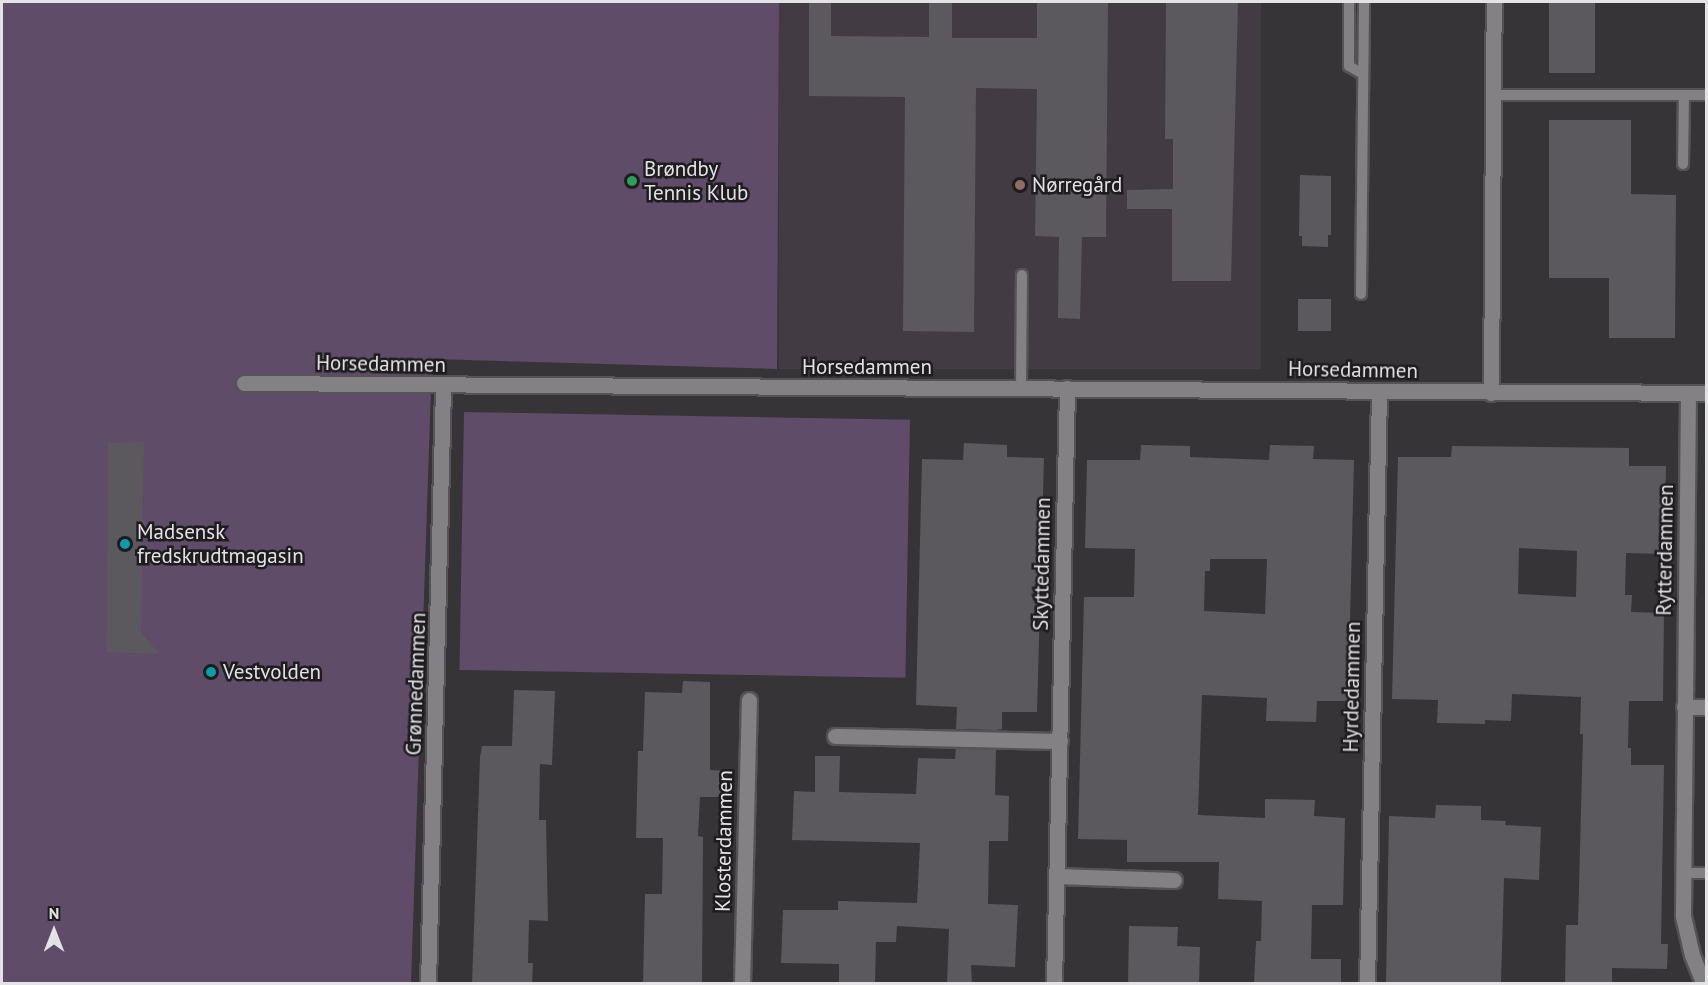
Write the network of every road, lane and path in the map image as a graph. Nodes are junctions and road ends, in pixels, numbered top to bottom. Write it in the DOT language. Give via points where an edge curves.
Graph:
graph roads {
  1 [pos="1349,2"];
  2 [pos="1364,2"];
  3 [pos="1494,2"];
  4 [pos="1363,74"];
  5 [pos="1493,95"];
  6 [pos="1684,95"];
  7 [pos="1707,95"];
  8 [pos="1683,164"];
  9 [pos="1022,275"];
  10 [pos="1361,294"];
  11 [pos="244,383"];
  12 [pos="443,386"];
  13 [pos="1021,387"];
  14 [pos="1067,388"];
  15 [pos="1379,391"];
  16 [pos="1491,393"];
  17 [pos="1688,393"];
  18 [pos="1707,393"];
  19 [pos="748,700"];
  20 [pos="1684,707"];
  21 [pos="1707,707"];
  22 [pos="835,736"];
  23 [pos="1060,741"];
  24 [pos="1683,873"];
  25 [pos="1707,873"];
  26 [pos="1057,876"];
  27 [pos="1174,880"];
  28 [pos="428,984"];
  29 [pos="742,984"];
  30 [pos="1054,984"];
  31 [pos="1367,984"];
  32 [pos="1704,984"];
  1 -- 4 [label="lane" via="1349,66"];
  2 -- 4 [label="lane"];
  3 -- 5 [label="street"];
  4 -- 10 [label="lane"];
  5 -- 6 [label="lane"];
  5 -- 16 [label="street"];
  6 -- 7 [label="lane"];
  6 -- 8 [label="lane"];
  9 -- 13 [label="lane"];
  11 -- 12 [label="street, Horsedammen"];
  12 -- 13 [label="street, Horsedammen"];
  12 -- 28 [label="street, Grønnedammen"];
  13 -- 14 [label="street, Horsedammen"];
  14 -- 15 [label="street, Horsedammen"];
  14 -- 23 [label="street, Skyttedammen"];
  15 -- 16 [label="street, Horsedammen"];
  15 -- 31 [label="street, Hyrdedammen"];
  16 -- 17 [label="street, Horsedammen"];
  17 -- 18 [label="street, Horsedammen"];
  17 -- 20 [label="street, Rytterdammen"];
  19 -- 29 [label="street, Klosterdammen"];
  20 -- 21 [label="street"];
  20 -- 24 [label="street, Rytterdammen"];
  22 -- 23 [label="street"];
  23 -- 26 [label="street, Skyttedammen"];
  24 -- 25 [label="lane"];
  24 -- 32 [label="street, Rytterdammen" via="1683,916"];
  26 -- 27 [label="street"];
  26 -- 30 [label="street, Skyttedammen"];
}
